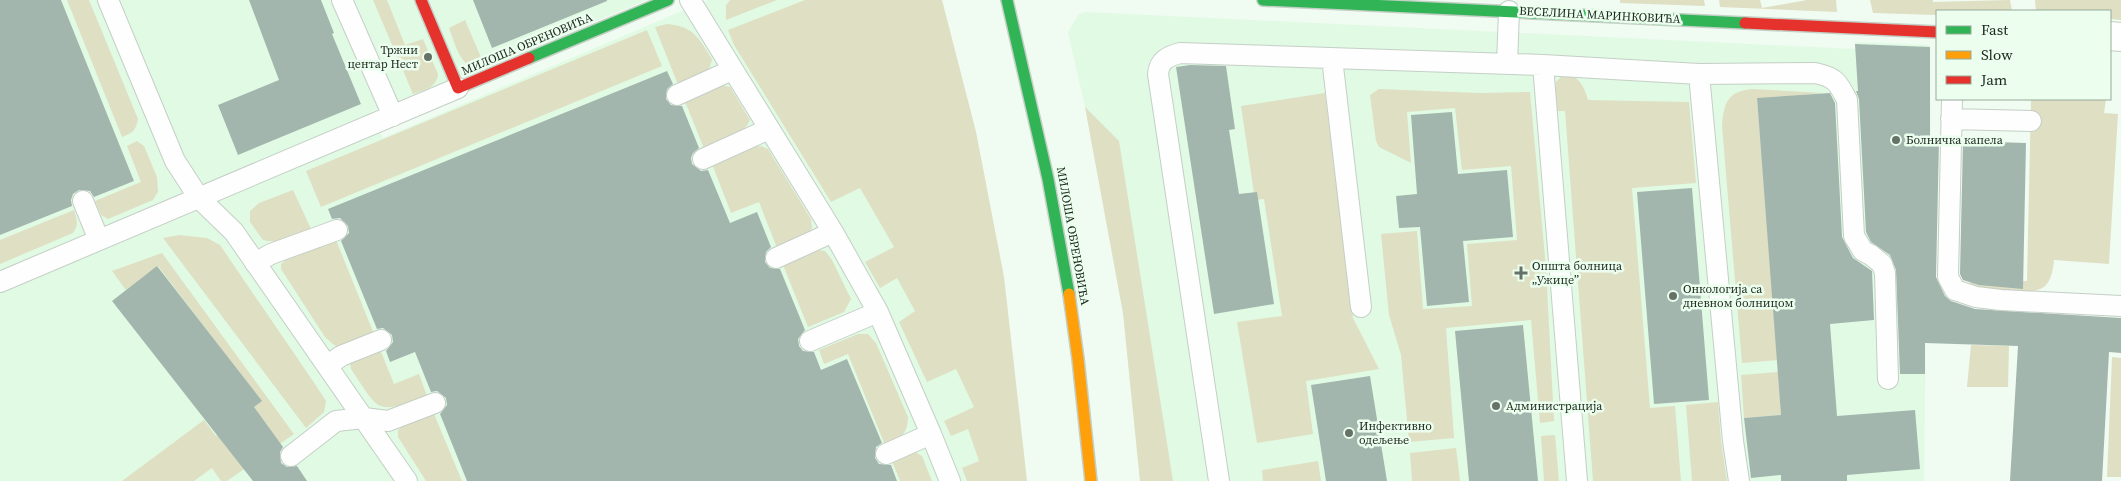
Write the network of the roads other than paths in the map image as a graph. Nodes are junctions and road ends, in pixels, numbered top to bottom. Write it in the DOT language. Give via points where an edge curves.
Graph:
graph roads {
  1 [pos="109,0"];
  2 [pos="342,0"];
  3 [pos="421,0"];
  4 [pos="668,0"];
  5 [pos="690,0"];
  6 [pos="1009,0"];
  7 [pos="1263,0"];
  8 [pos="1333,2"];
  9 [pos="1503,7"];
  10 [pos="1591,8"];
  11 [pos="1936,32"];
  12 [pos="1332,58"];
  13 [pos="1507,64"];
  14 [pos="1543,65"];
  15 [pos="732,70"];
  16 [pos="1699,74"];
  17 [pos="458,88"];
  18 [pos="677,95"];
  19 [pos="1952,100"];
  20 [pos="393,116"];
  21 [pos="1951,119"];
  22 [pos="2031,121"];
  23 [pos="768,129"];
  24 [pos="703,159"];
  25 [pos="199,198"];
  26 [pos="84,201"];
  27 [pos="337,230"];
  28 [pos="833,232"];
  29 [pos="99,240"];
  30 [pos="776,258"];
  31 [pos="255,263"];
  32 [pos="0,282"];
  33 [pos="2121,306"];
  34 [pos="1361,308"];
  35 [pos="878,312"];
  36 [pos="381,340"];
  37 [pos="810,341"];
  38 [pos="327,366"];
  39 [pos="1888,379"];
  40 [pos="435,403"];
  41 [pos="364,418"];
  42 [pos="931,434"];
  43 [pos="886,454"];
  44 [pos="291,456"];
  45 [pos="407,481"];
  46 [pos="950,481"];
  47 [pos="1091,481"];
  48 [pos="1219,481"];
  49 [pos="1577,481"];
  50 [pos="1739,481"];
  1 -- 25 [label="lane" via="176,161"];
  2 -- 20 [label="lane"];
  3 -- 17 [label="street, МИЛОША ОБРЕНОВИЋА"];
  4 -- 17 [label="street, МИЛОША ОБРЕНОВИЋА"];
  5 -- 15 [label="lane"];
  6 -- 47 [label="street, МИЛОША ОБРЕНОВИЋА" via="1066,269 1078,348"];
  7 -- 8 [label="street, ВЕСЕЛИНА МАРИНКОВИЋА"];
  8 -- 9 [label="street, ВЕСЕЛИНА МАРИНКОВИЋА"];
  9 -- 10 [label="street, ВЕСЕЛИНА МАРИНКОВИЋА"];
  9 -- 13 [label="lane"];
  10 -- 11 [label="street, ВЕСЕЛИНА МАРИНКОВИЋА"];
  12 -- 13 [label="lane"];
  12 -- 34 [label="lane"];
  12 -- 48 [label="lane" via="1180,53 1166,58 1158,67"];
  13 -- 14 [label="lane"];
  14 -- 16 [label="lane"];
  14 -- 49 [label="lane"];
  15 -- 18 [label="lane"];
  15 -- 23 [label="lane"];
  16 -- 39 [label="lane" via="1815,73 1829,76 1839,83 1847,100 1854,236 1863,251 1882,264 1886,273"];
  16 -- 50 [label="lane"];
  17 -- 20 [label="lane"];
  19 -- 21 [label="lane"];
  20 -- 25 [label="lane"];
  21 -- 22 [label="lane"];
  21 -- 33 [label="lane" via="1948,277 1952,286 1962,294 2001,300"];
  23 -- 24 [label="lane"];
  23 -- 28 [label="lane"];
  25 -- 29 [label="lane"];
  25 -- 31 [label="lane" via="234,232"];
  26 -- 29 [label="lane"];
  27 -- 31 [label="lane"];
  28 -- 30 [label="lane"];
  28 -- 35 [label="lane"];
  29 -- 32 [label="lane"];
  31 -- 38 [label="lane"];
  35 -- 37 [label="lane"];
  35 -- 42 [label="lane"];
  36 -- 38 [label="lane" via="342,356"];
  38 -- 41 [label="lane"];
  40 -- 41 [label="lane" via="388,422"];
  41 -- 44 [label="lane" via="336,421"];
  41 -- 45 [label="lane"];
  42 -- 43 [label="lane"];
  42 -- 46 [label="lane"];
}
